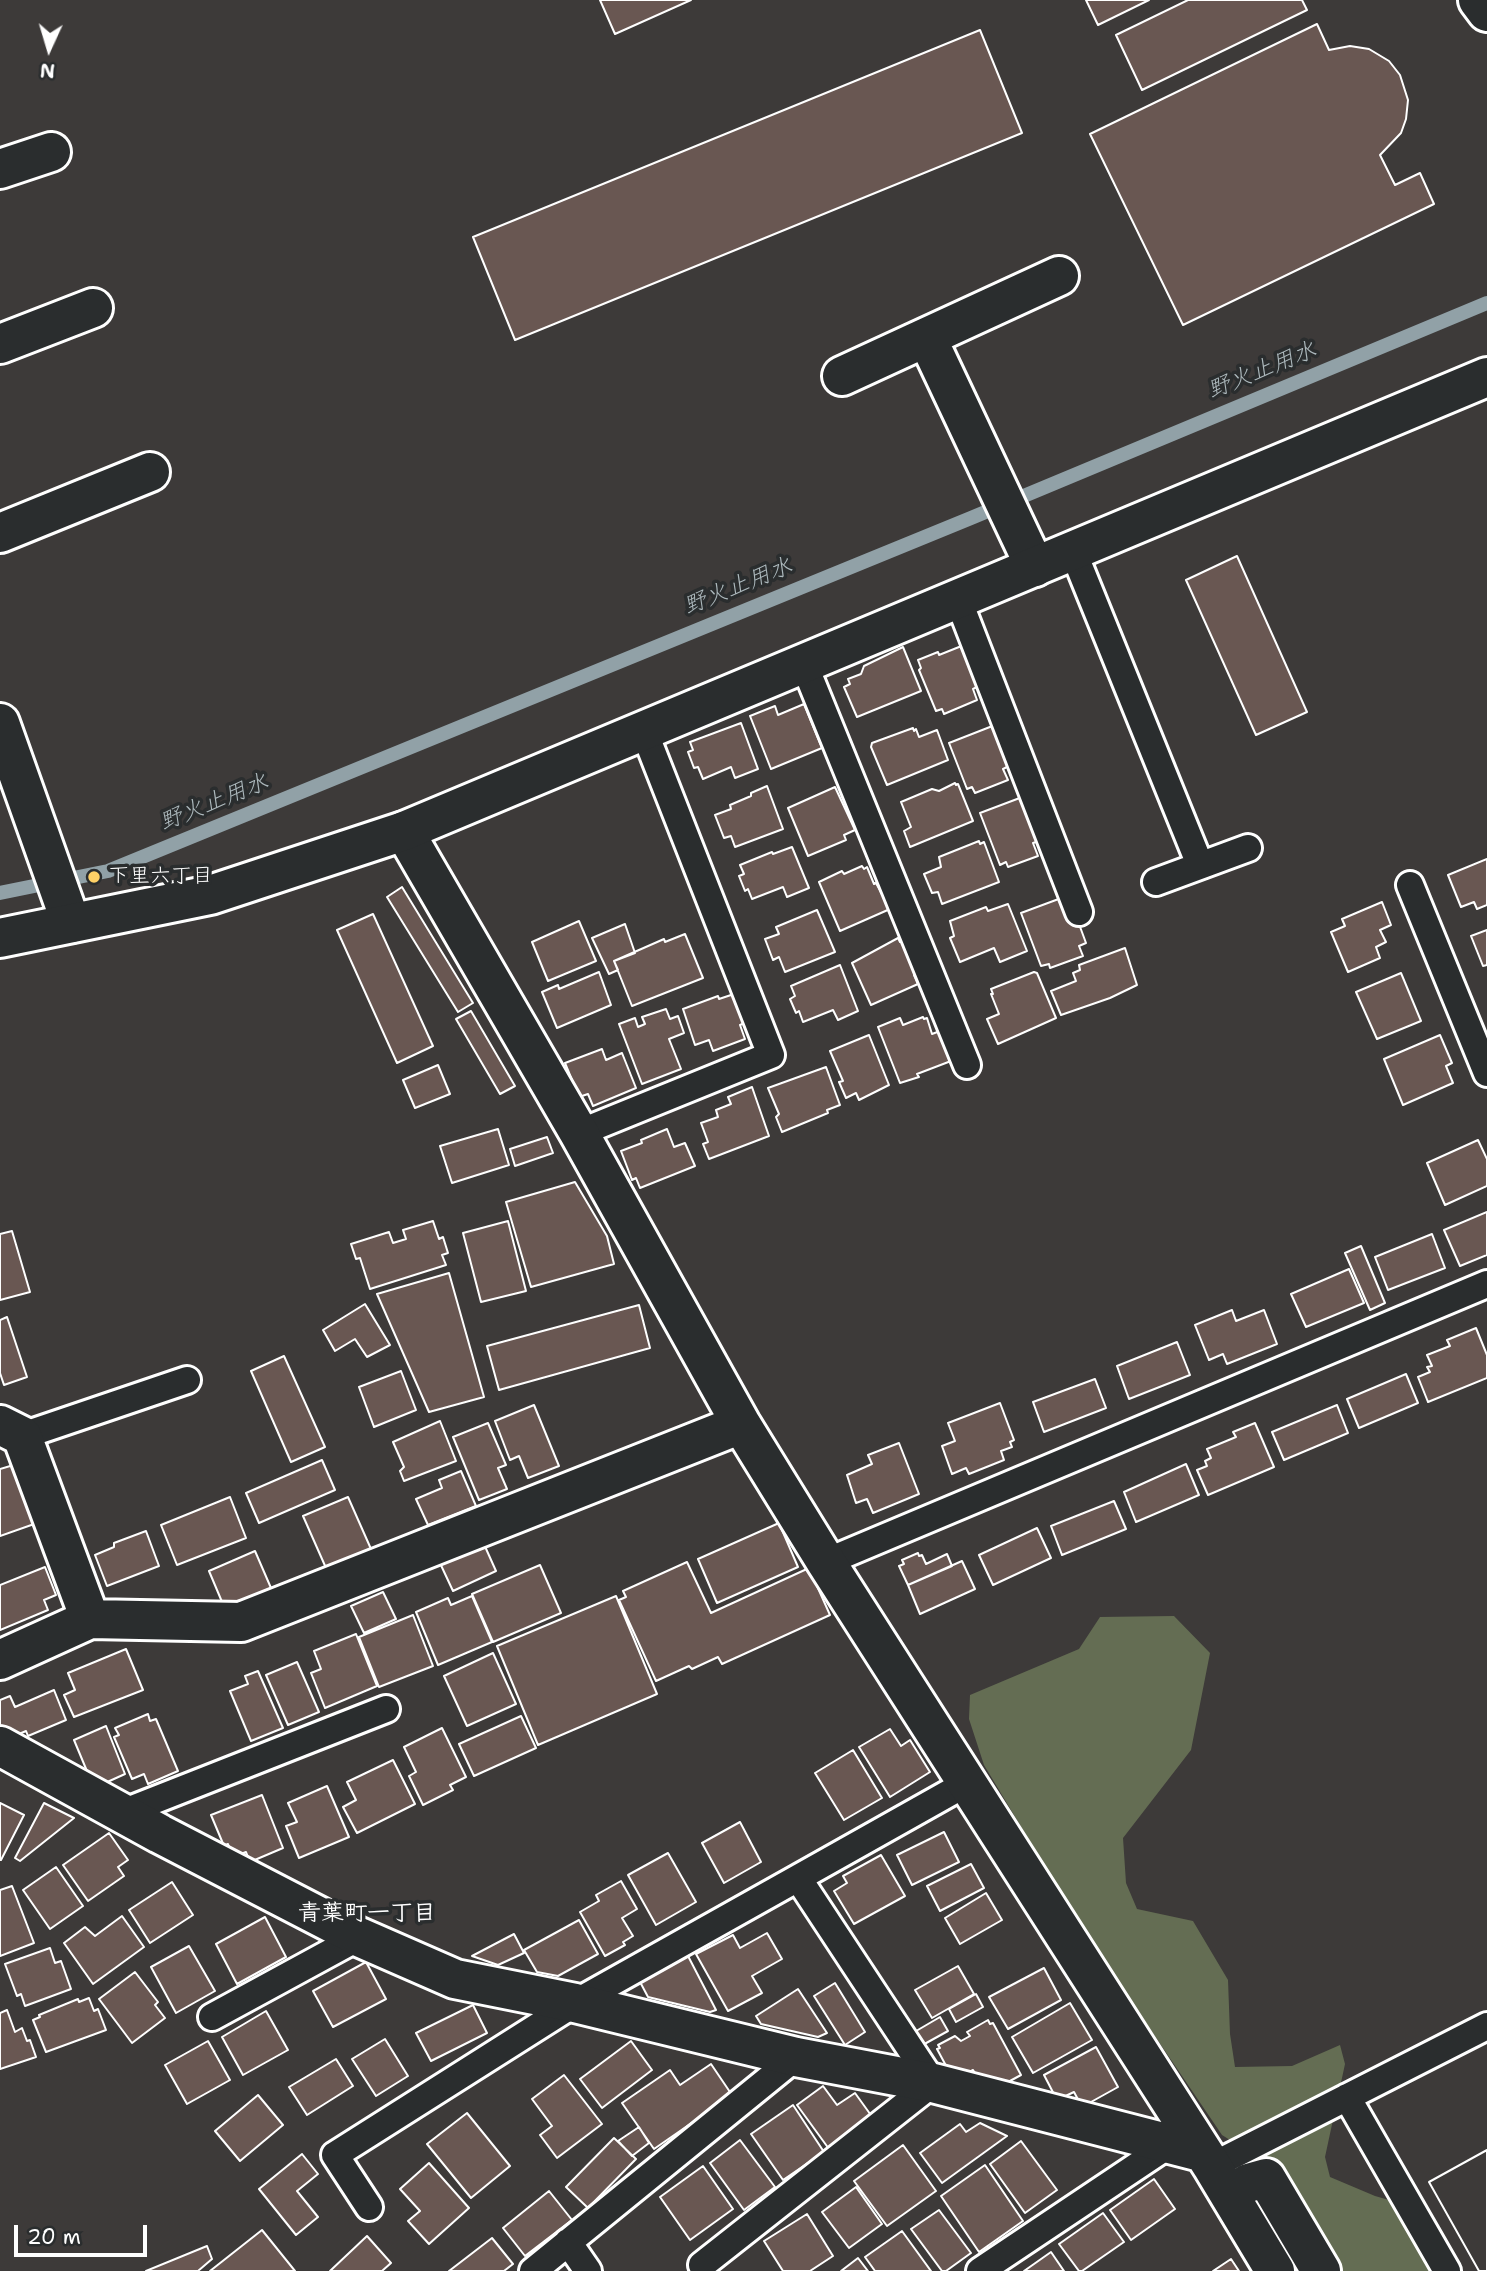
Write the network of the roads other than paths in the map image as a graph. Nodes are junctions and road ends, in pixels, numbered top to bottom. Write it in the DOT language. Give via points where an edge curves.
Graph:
graph roads {
  1 [pos="1478,0"];
  2 [pos="1487,12"];
  3 [pos="51,152"];
  4 [pos="0,169"];
  5 [pos="1059,276"];
  6 [pos="93,308"];
  7 [pos="927,338"];
  8 [pos="0,344"];
  9 [pos="842,376"];
  10 [pos="1487,377"];
  11 [pos="150,472"];
  12 [pos="0,533"];
  13 [pos="1073,551"];
  14 [pos="1035,567"];
  15 [pos="958,599"];
  16 [pos="804,664"];
  17 [pos="0,723"];
  18 [pos="644,731"];
  19 [pos="404,831"];
  20 [pos="1248,848"];
  21 [pos="1200,865"];
  22 [pos="1156,882"];
  23 [pos="1410,885"];
  24 [pos="67,912"];
  25 [pos="1079,912"];
  26 [pos="0,938"];
  27 [pos="967,1065"];
  28 [pos="1487,1073"];
  29 [pos="579,1133"];
  30 [pos="1487,1284"];
  31 [pos="187,1380"];
  32 [pos="741,1424"];
  33 [pos="11,1431"];
  34 [pos="826,1562"];
  35 [pos="90,1619"];
  36 [pos="0,1660"];
  37 [pos="386,1709"];
  38 [pos="0,1746"];
  39 [pos="967,1783"];
  40 [pos="122,1812"];
  41 [pos="798,1878"];
  42 [pos="359,1937"];
  43 [pos="575,2003"];
  44 [pos="212,2017"];
  45 [pos="1487,2026"];
  46 [pos="796,2057"];
  47 [pos="933,2083"];
  48 [pos="1347,2097"];
  49 [pos="1194,2154"];
  50 [pos="1248,2183"];
  51 [pos="369,2207"];
  52 [pos="568,2242"];
  53 [pos="702,2265"];
  54 [pos="533,2271"];
  55 [pos="588,2271"];
  56 [pos="980,2271"];
  57 [pos="1275,2271"];
  58 [pos="1321,2271"];
  59 [pos="1447,2271"];
  1 -- 2 [label="street"];
  3 -- 4 [label="street"];
  5 -- 7 [label="street"];
  6 -- 8 [label="street"];
  7 -- 9 [label="street"];
  7 -- 14 [label="street"];
  10 -- 13 [label="street"];
  11 -- 12 [label="street"];
  13 -- 14 [label="street"];
  13 -- 21 [label="lane"];
  14 -- 15 [label="street"];
  15 -- 16 [label="street"];
  15 -- 25 [label="lane"];
  16 -- 18 [label="street"];
  16 -- 27 [label="lane"];
  17 -- 24 [label="street"];
  18 -- 19 [label="street"];
  18 -- 29 [label="lane" via="771,1055"];
  19 -- 24 [label="street" via="210,895"];
  19 -- 29 [label="street"];
  20 -- 21 [label="lane"];
  21 -- 22 [label="lane"];
  23 -- 28 [label="lane"];
  24 -- 26 [label="street"];
  29 -- 32 [label="street"];
  30 -- 34 [label="lane"];
  31 -- 33 [label="lane"];
  32 -- 34 [label="street"];
  32 -- 35 [label="street" via="241,1622"];
  33 -- 35 [label="street"];
  34 -- 39 [label="street"];
  35 -- 36 [label="street"];
  37 -- 40 [label="lane"];
  38 -- 40 [label="street"];
  39 -- 41 [label="lane"];
  39 -- 49 [label="street"];
  40 -- 42 [label="street"];
  41 -- 43 [label="lane"];
  41 -- 47 [label="lane"];
  42 -- 43 [label="street" via="455,1979"];
  42 -- 44 [label="lane"];
  43 -- 46 [label="street"];
  43 -- 51 [label="lane" via="335,2155"];
  45 -- 48 [label="lane"];
  46 -- 47 [label="street"];
  46 -- 52 [label="lane"];
  47 -- 49 [label="street"];
  47 -- 53 [label="lane"];
  48 -- 49 [label="lane"];
  48 -- 59 [label="lane"];
  49 -- 56 [label="lane"];
  49 -- 57 [label="street"];
  50 -- 58 [label="street" via="1266,2178"];
  52 -- 54 [label="lane"];
  52 -- 55 [label="lane"];
}
